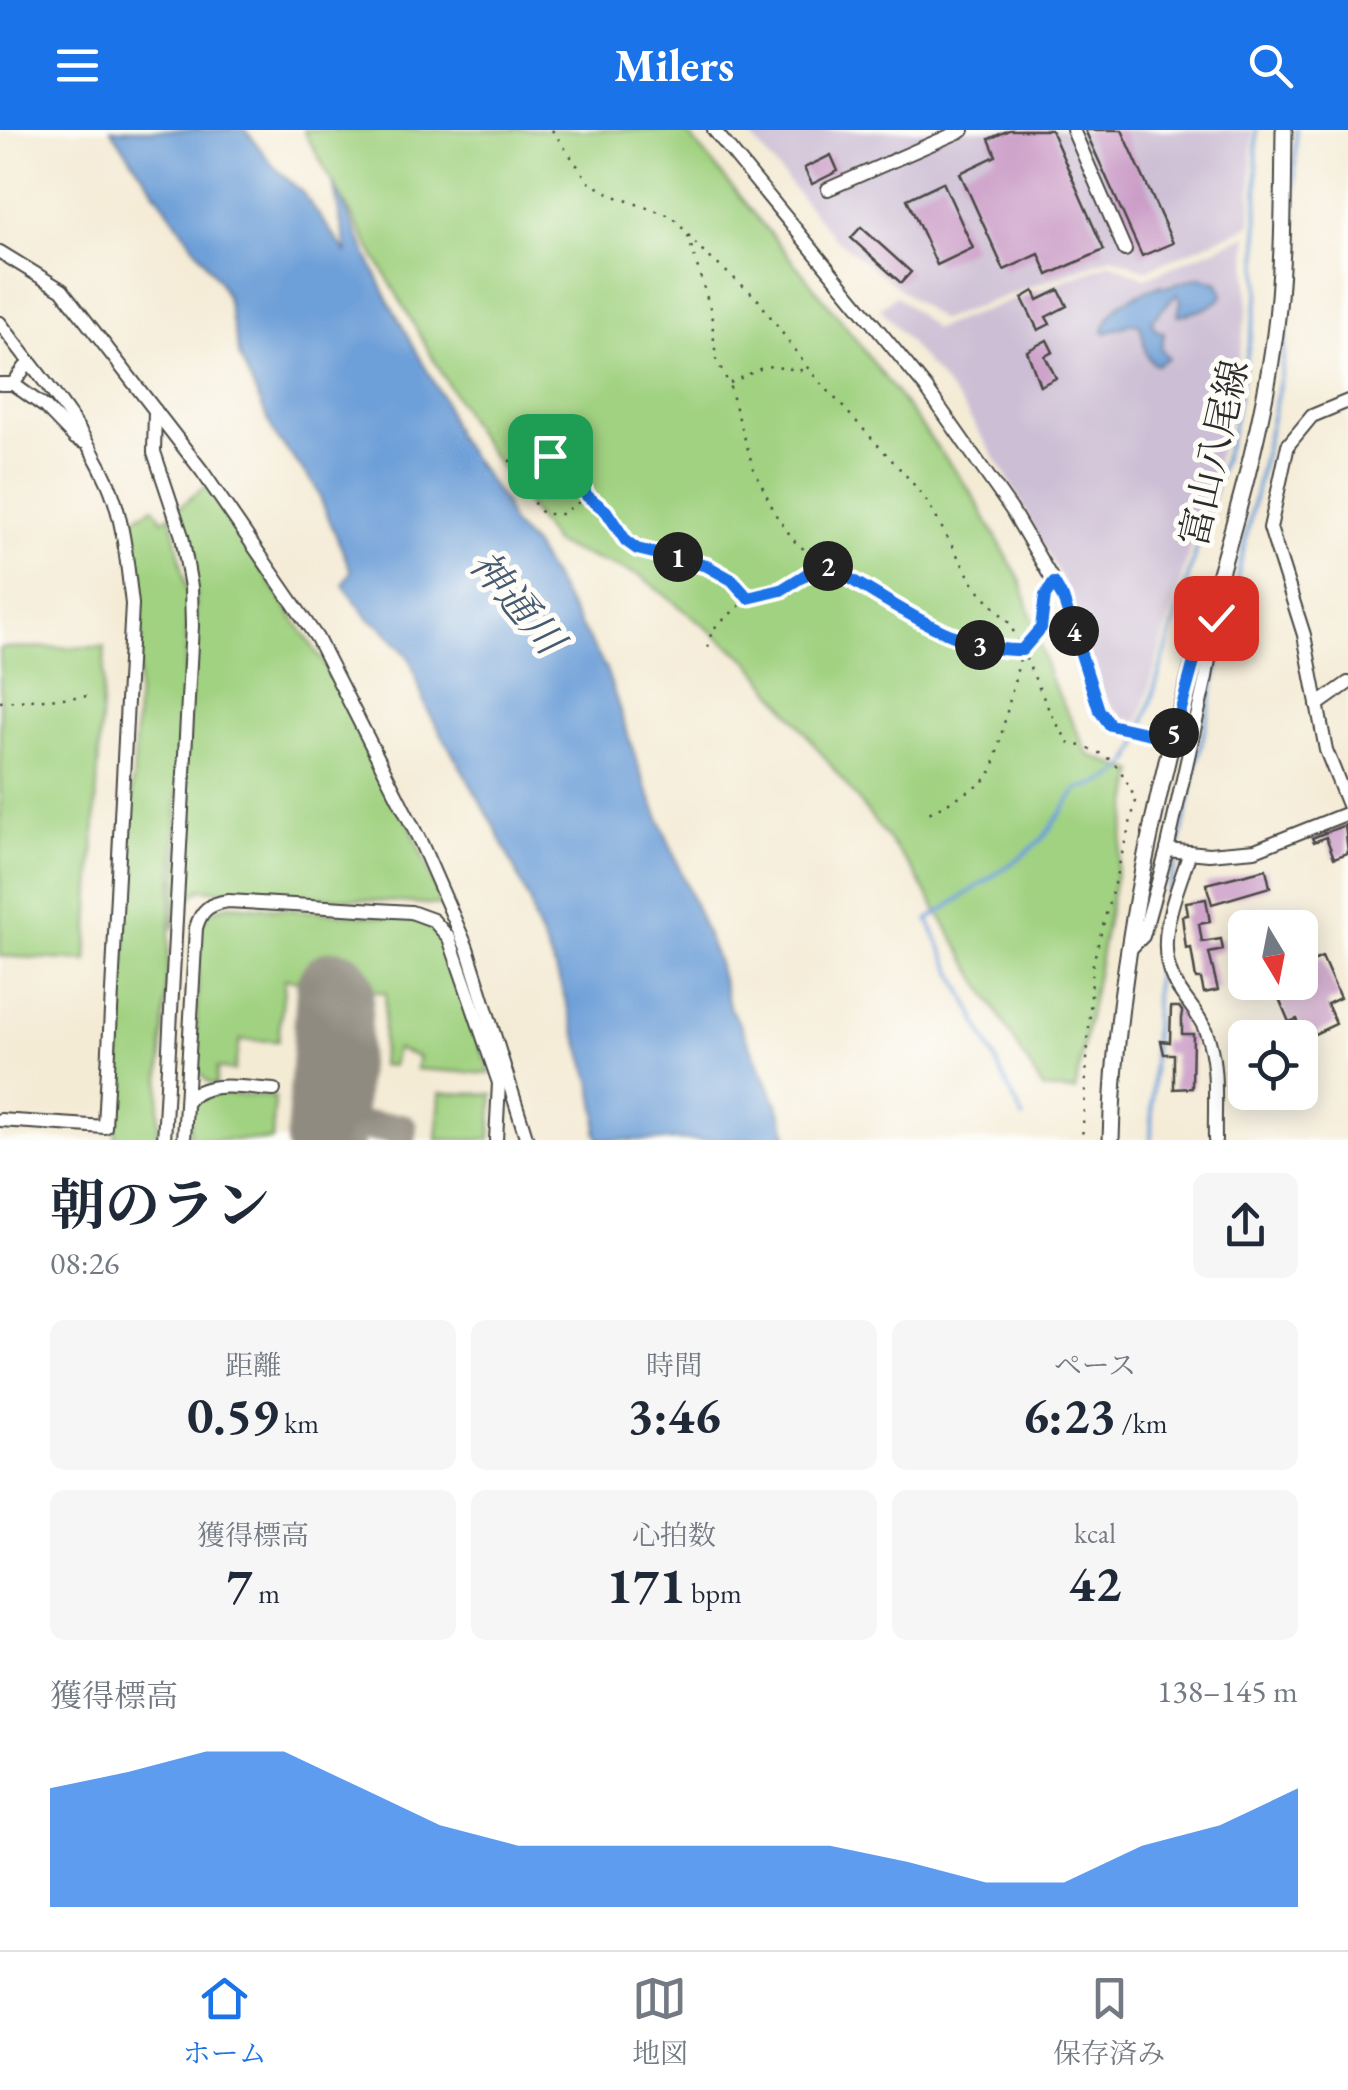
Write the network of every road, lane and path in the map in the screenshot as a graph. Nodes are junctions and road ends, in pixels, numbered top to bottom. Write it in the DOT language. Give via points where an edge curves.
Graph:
graph roads {
  1 [pos="552,130"];
  2 [pos="714,130"];
  3 [pos="964,130"];
  4 [pos="1073,130"];
  5 [pos="1284,130"];
  6 [pos="828,190"];
  7 [pos="687,233"];
  8 [pos="1126,250"];
  9 [pos="0,252"];
  10 [pos="0,323"];
  11 [pos="29,362"];
  12 [pos="810,371"];
  13 [pos="6,384"];
  14 [pos="729,384"];
  15 [pos="1348,401"];
  16 [pos="155,410"];
  17 [pos="86,444"];
  18 [pos="520,459"];
  19 [pos="510,461"];
  20 [pos="587,496"];
  21 [pos="823,564"];
  22 [pos="1054,583"];
  23 [pos="748,598"];
  24 [pos="1211,599"];
  25 [pos="708,646"];
  26 [pos="1022,650"];
  27 [pos="1348,683"];
  28 [pos="92,696"];
  29 [pos="0,702"];
  30 [pos="1317,705"];
  31 [pos="1173,739"];
  32 [pos="1348,805"];
  33 [pos="1348,812"];
  34 [pos="927,814"];
  35 [pos="1178,851"];
  36 [pos="1131,948"];
  37 [pos="274,1090"];
  38 [pos="186,1105"];
  39 [pos="0,1120"];
  40 [pos="164,1140"];
  41 [pos="184,1140"];
  42 [pos="496,1140"];
  43 [pos="527,1140"];
  44 [pos="1082,1140"];
  45 [pos="1111,1140"];
  46 [pos="1214,1140"];
  1 -- 7 [label="path" via="589,182 673,217"];
  2 -- 22 [label="street" via="926,388"];
  3 -- 6 [label="street"];
  4 -- 8 [label="street"];
  5 -- 24 [label="main road, 富山八尾線" via="1275,333 1260,418"];
  7 -- 12 [label="path" via="756,296"];
  7 -- 14 [label="path" via="712,310 716,359"];
  9 -- 16 [label="street" via="62,290"];
  10 -- 11 [label="street"];
  11 -- 13 [label="street"];
  11 -- 17 [label="street"];
  12 -- 14 [label="path" via="766,366"];
  12 -- 26 [label="path" via="912,481 974,586 1010,624"];
  13 -- 17 [label="street"];
  14 -- 21 [label="path" via="753,468 777,517"];
  15 -- 30 [label="street" via="1312,416 1288,445 1270,528 1304,636"];
  16 -- 40 [label="street" via="154,452 182,536 192,626"];
  16 -- 43 [label="street" via="317,638 369,735 467,948"];
  17 -- 39 [label="street" via="109,484 132,604 105,1128"];
  18 -- 19 [label="path"];
  18 -- 20 [label="path" via="550,456 578,478"];
  18 -- 20 [label="path" via="542,514 562,514"];
  20 -- 23 [label="path" via="637,549 707,566"];
  21 -- 23 [label="path" via="781,590"];
  21 -- 26 [label="path" via="930,624 994,651"];
  22 -- 26 [label="path" via="1045,596 1041,628"];
  22 -- 31 [label="street" via="1110,725"];
  23 -- 25 [label="path" via="712,630"];
  24 -- 31 [label="main road, 富山八尾線"];
  24 -- 35 [label="street" via="1216,618"];
  26 -- 34 [label="path" via="993,769 982,784"];
  26 -- 44 [label="path" via="1068,742 1107,754 1136,801 1093,963"];
  27 -- 30 [label="street"];
  28 -- 29 [label="path"];
  30 -- 32 [label="street"];
  31 -- 36 [label="main road, 富山八尾線"];
  33 -- 35 [label="street" via="1254,850"];
  35 -- 36 [label="street"];
  35 -- 46 [label="street" via="1164,943 1176,984 1206,1031"];
  36 -- 45 [label="main road, 富山八尾線"];
  37 -- 38 [label="street" via="210,1087 196,1091"];
  38 -- 41 [label="street"];
  38 -- 42 [label="street" via="196,928 208,906 228,901 410,912 442,928 462,972 500,1082"];
}
